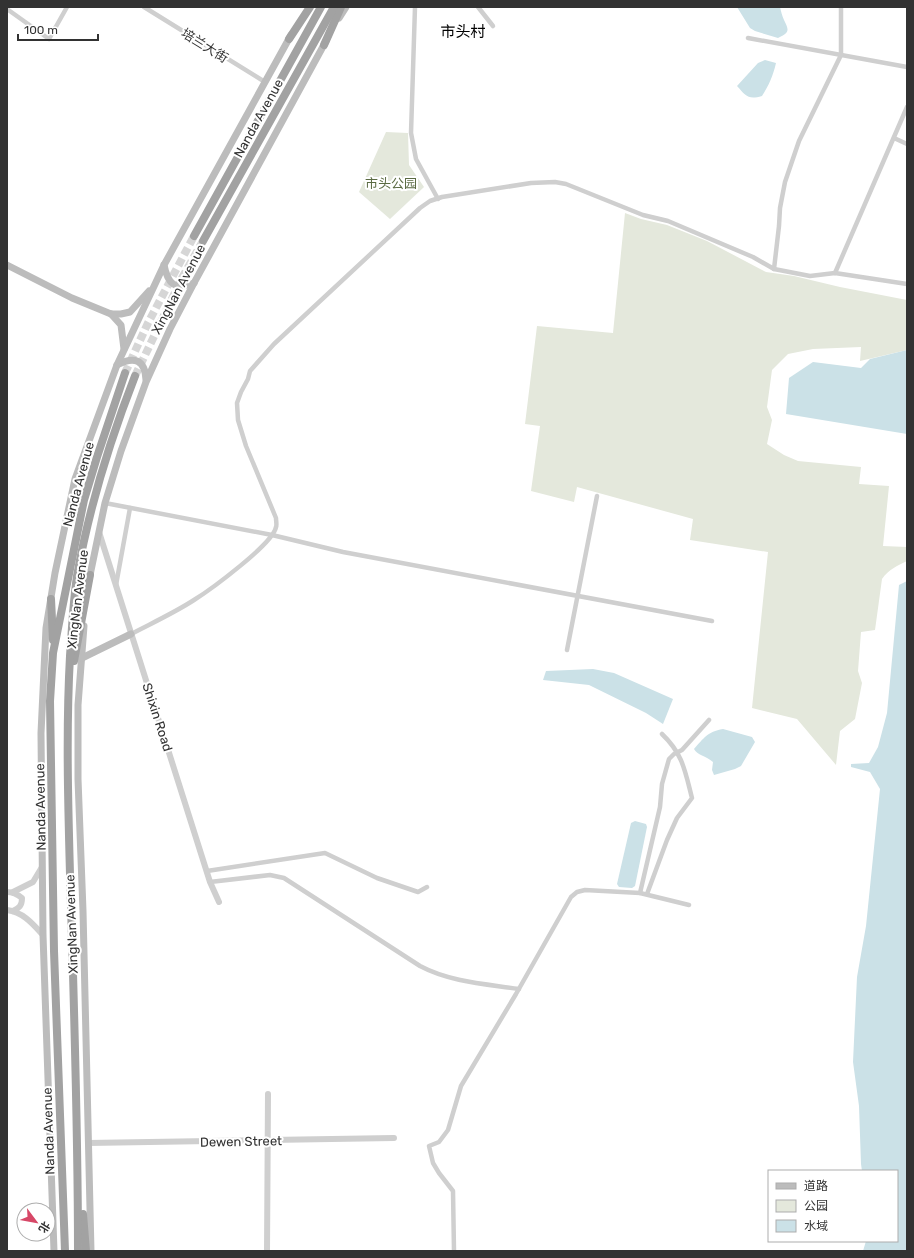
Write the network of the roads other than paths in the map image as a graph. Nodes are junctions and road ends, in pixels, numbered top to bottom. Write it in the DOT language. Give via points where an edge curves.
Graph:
graph roads {
  1 [pos="67,7"];
  2 [pos="144,7"];
  3 [pos="307,7"];
  4 [pos="310,7"];
  5 [pos="321,7"];
  6 [pos="334,7"];
  7 [pos="341,7"];
  8 [pos="346,7"];
  9 [pos="415,7"];
  10 [pos="478,7"];
  11 [pos="841,7"];
  12 [pos="7,9"];
  13 [pos="493,26"];
  14 [pos="748,38"];
  15 [pos="289,39"];
  16 [pos="324,46"];
  17 [pos="841,55"];
  18 [pos="907,67"];
  19 [pos="265,82"];
  20 [pos="907,107"];
  21 [pos="894,138"];
  22 [pos="907,144"];
  23 [pos="438,199"];
  24 [pos="194,236"];
  25 [pos="203,241"];
  26 [pos="7,265"];
  27 [pos="164,265"];
  28 [pos="774,269"];
  29 [pos="835,273"];
  30 [pos="194,282"];
  31 [pos="907,284"];
  32 [pos="154,285"];
  33 [pos="111,314"];
  34 [pos="124,349"];
  35 [pos="117,365"];
  36 [pos="126,373"];
  37 [pos="135,376"];
  38 [pos="146,382"];
  39 [pos="597,496"];
  40 [pos="105,503"];
  41 [pos="130,508"];
  42 [pos="99,532"];
  43 [pos="272,535"];
  44 [pos="90,575"];
  45 [pos="116,587"];
  46 [pos="576,596"];
  47 [pos="51,599"];
  48 [pos="712,621"];
  49 [pos="131,634"];
  50 [pos="567,650"];
  51 [pos="53,653"];
  52 [pos="82,658"];
  53 [pos="68,697"];
  54 [pos="709,720"];
  55 [pos="662,734"];
  56 [pos="677,752"];
  57 [pos="42,867"];
  58 [pos="206,871"];
  59 [pos="210,882"];
  60 [pos="428,887"];
  61 [pos="10,892"];
  62 [pos="640,893"];
  63 [pos="647,894"];
  64 [pos="219,902"];
  65 [pos="689,905"];
  66 [pos="10,911"];
  67 [pos="43,935"];
  68 [pos="519,989"];
  69 [pos="268,1094"];
  70 [pos="394,1138"];
  71 [pos="268,1140"];
  72 [pos="88,1143"];
  73 [pos="61,1162"];
  74 [pos="78,1163"];
  75 [pos="54,1251"];
  76 [pos="60,1251"];
  77 [pos="64,1251"];
  78 [pos="78,1251"];
  79 [pos="86,1251"];
  80 [pos="91,1251"];
  81 [pos="267,1251"];
  82 [pos="454,1251"];
  1 -- 12 [label="street" via="49,39"];
  2 -- 19 [label="street, 培兰大街"];
  3 -- 15 [label="main road, XingNan Avenue"];
  4 -- 15 [label="highway"];
  5 -- 24 [label="highway, Nanda Avenue"];
  6 -- 25 [label="highway, Nanda Avenue"];
  7 -- 16 [label="highway"];
  8 -- 16 [label="main road, XingNan Avenue"];
  9 -- 23 [label="street" via="411,133 416,159"];
  10 -- 13 [label="street"];
  11 -- 17 [label="street"];
  14 -- 17 [label="street"];
  15 -- 19 [label="main road, XingNan Avenue"];
  16 -- 30 [label="main road, XingNan Avenue"];
  17 -- 18 [label="street"];
  17 -- 28 [label="street" via="799,141 785,182"];
  19 -- 27 [label="main road, XingNan Avenue"];
  20 -- 21 [label="street"];
  21 -- 22 [label="street"];
  21 -- 29 [label="street"];
  23 -- 28 [label="street" via="531,183 566,184 643,215 668,221 753,257"];
  23 -- 43 [label="street" via="420,208 274,344 250,371 237,404 238,420 276,518 276,528"];
  26 -- 33 [label="main road" via="72,298"];
  27 -- 30 [label="main road" via="166,277 172,284 184,287"];
  27 -- 32 [label="main road, XingNan Avenue"];
  28 -- 29 [label="street" via="810,276"];
  29 -- 31 [label="street"];
  30 -- 38 [label="main road, XingNan Avenue"];
  32 -- 33 [label="main road" via="130,312"];
  32 -- 34 [label="main road, XingNan Avenue"];
  33 -- 34 [label="main road" via="120,324"];
  34 -- 35 [label="main road, XingNan Avenue"];
  35 -- 38 [label="main road" via="126,360 135,360 142,364"];
  35 -- 47 [label="main road, XingNan Avenue" via="75,479"];
  36 -- 51 [label="highway, Nanda Avenue" via="84,500"];
  37 -- 53 [label="highway, Nanda Avenue" via="95,497 77,578"];
  38 -- 40 [label="main road, XingNan Avenue"];
  39 -- 46 [label="street"];
  40 -- 41 [label="street"];
  40 -- 42 [label="main road, XingNan Avenue"];
  41 -- 43 [label="street"];
  41 -- 45 [label="street"];
  42 -- 44 [label="main road, XingNan Avenue"];
  42 -- 45 [label="street, Shixin Road"];
  43 -- 46 [label="street" via="343,552"];
  43 -- 49 [label="street" via="262,547 193,601"];
  44 -- 52 [label="main road, XingNan Avenue"];
  44 -- 53 [label="highway"];
  45 -- 49 [label="street, Shixin Road"];
  46 -- 48 [label="street"];
  46 -- 50 [label="street"];
  47 -- 51 [label="highway"];
  47 -- 57 [label="main road, XingNan Avenue" via="46,628 42,692"];
  49 -- 52 [label="main road"];
  49 -- 58 [label="street, Shixin Road"];
  51 -- 73 [label="highway, Nanda Avenue" via="50,708"];
  52 -- 72 [label="main road, XingNan Avenue" via="78,706 78,779"];
  53 -- 74 [label="highway, Nanda Avenue" via="67,774"];
  54 -- 56 [label="street" via="682,750"];
  55 -- 56 [label="street"];
  56 -- 62 [label="street" via="668,760 665,770 660,808"];
  56 -- 63 [label="street" via="684,764 692,798 677,818"];
  57 -- 61 [label="street" via="33,882"];
  57 -- 67 [label="main road, XingNan Avenue"];
  58 -- 59 [label="street, Shixin Road"];
  58 -- 60 [label="street" via="325,853 377,878 418,892"];
  59 -- 64 [label="street, Shixin Road"];
  59 -- 68 [label="street" via="270,876 284,878 433,973"];
  61 -- 66 [label="street" via="22,898 22,904"];
  62 -- 63 [label="street"];
  62 -- 68 [label="street" via="585,890 577,892 571,897"];
  63 -- 65 [label="street"];
  66 -- 67 [label="street" via="22,915"];
  67 -- 75 [label="main road, XingNan Avenue"];
  68 -- 82 [label="street" via="461,1086 448,1130 439,1142 429,1146 433,1163 453,1191"];
  69 -- 71 [label="street"];
  70 -- 71 [label="street, Dewen Street"];
  71 -- 72 [label="street, Dewen Street"];
  71 -- 81 [label="street"];
  72 -- 80 [label="main road, XingNan Avenue"];
  73 -- 76 [label="highway"];
  73 -- 77 [label="highway, Nanda Avenue"];
  74 -- 78 [label="highway, Nanda Avenue"];
  74 -- 79 [label="highway"];
}
